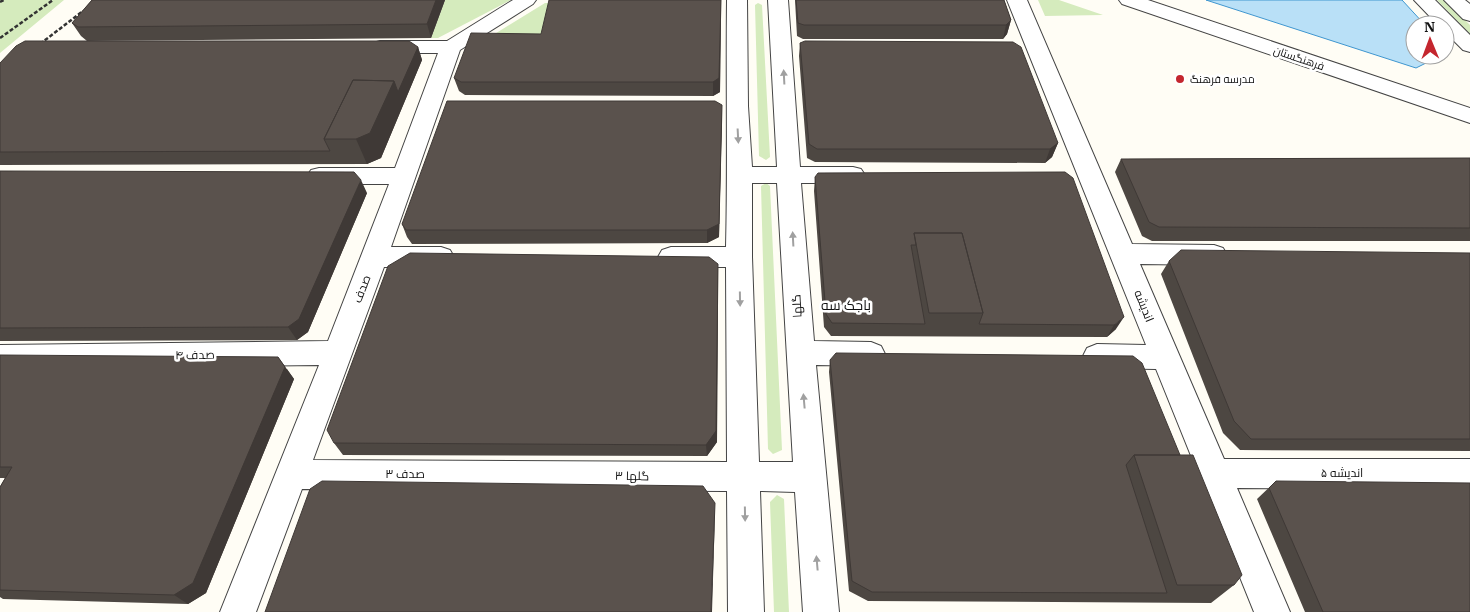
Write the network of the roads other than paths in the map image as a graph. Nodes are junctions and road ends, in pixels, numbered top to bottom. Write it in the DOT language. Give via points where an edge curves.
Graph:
graph roads {
  1 [pos="526,0"];
  2 [pos="737,0"];
  3 [pos="778,0"];
  4 [pos="1017,0"];
  5 [pos="1129,0"];
  6 [pos="1424,0"];
  7 [pos="1454,0"];
  8 [pos="1470,15"];
  9 [pos="1470,46"];
  10 [pos="362,47"];
  11 [pos="451,47"];
  12 [pos="1470,116"];
  13 [pos="1061,174"];
  14 [pos="1090,174"];
  15 [pos="740,175"];
  16 [pos="790,175"];
  17 [pos="879,175"];
  18 [pos="295,176"];
  19 [pos="403,176"];
  20 [pos="1123,254"];
  21 [pos="1239,255"];
  22 [pos="375,257"];
  23 [pos="461,257"];
  24 [pos="643,257"];
  25 [pos="739,257"];
  26 [pos="338,353"];
  27 [pos="800,353"];
  28 [pos="898,354"];
  29 [pos="1076,356"];
  30 [pos="1165,357"];
  31 [pos="0,358"];
  32 [pos="1214,473"];
  33 [pos="292,474"];
  34 [pos="1470,474"];
  35 [pos="519,475"];
  36 [pos="810,476"];
  37 [pos="745,477"];
  38 [pos="238,612"];
  39 [pos="746,612"];
  40 [pos="821,612"];
  41 [pos="1272,612"];
  1 -- 11 [label="street"];
  2 -- 15 [label="street, one-way" via="727,106"];
  16 -- 3 [label="street, گلها, one-way" via="792,47"];
  4 -- 14 [label="street, اندیشه" via="1026,46"];
  5 -- 12 [label="street, فرهنگستان"];
  6 -- 9 [label="street"];
  7 -- 8 [label="street"];
  10 -- 11 [label="street"];
  11 -- 19 [label="street, صدف" via="439,104"];
  13 -- 14 [label="street"];
  14 -- 20 [label="street, اندیشه"];
  15 -- 16 [label="street"];
  15 -- 25 [label="street"];
  16 -- 17 [label="street"];
  27 -- 16 [label="street, گلها, one-way"];
  18 -- 19 [label="street"];
  19 -- 22 [label="street, صدف"];
  20 -- 21 [label="street"];
  20 -- 30 [label="street, اندیشه"];
  22 -- 23 [label="street"];
  22 -- 26 [label="street, صدف"];
  24 -- 25 [label="street"];
  25 -- 37 [label="street, one-way"];
  26 -- 31 [label="street, صدف ۴"];
  26 -- 33 [label="street, صدف"];
  27 -- 28 [label="street"];
  36 -- 27 [label="street, گلها, one-way"];
  29 -- 30 [label="street"];
  30 -- 32 [label="street, اندیشه"];
  32 -- 34 [label="street, اندیشه ۵"];
  32 -- 41 [label="street, اندیشه"];
  33 -- 35 [label="street, صدف ۳"];
  33 -- 38 [label="street, صدف"];
  35 -- 37 [label="street, گلها ۳"];
  36 -- 37 [label="street, گلها ۳"];
  40 -- 36 [label="street, گلها, one-way"];
  37 -- 39 [label="street, one-way"];
}
